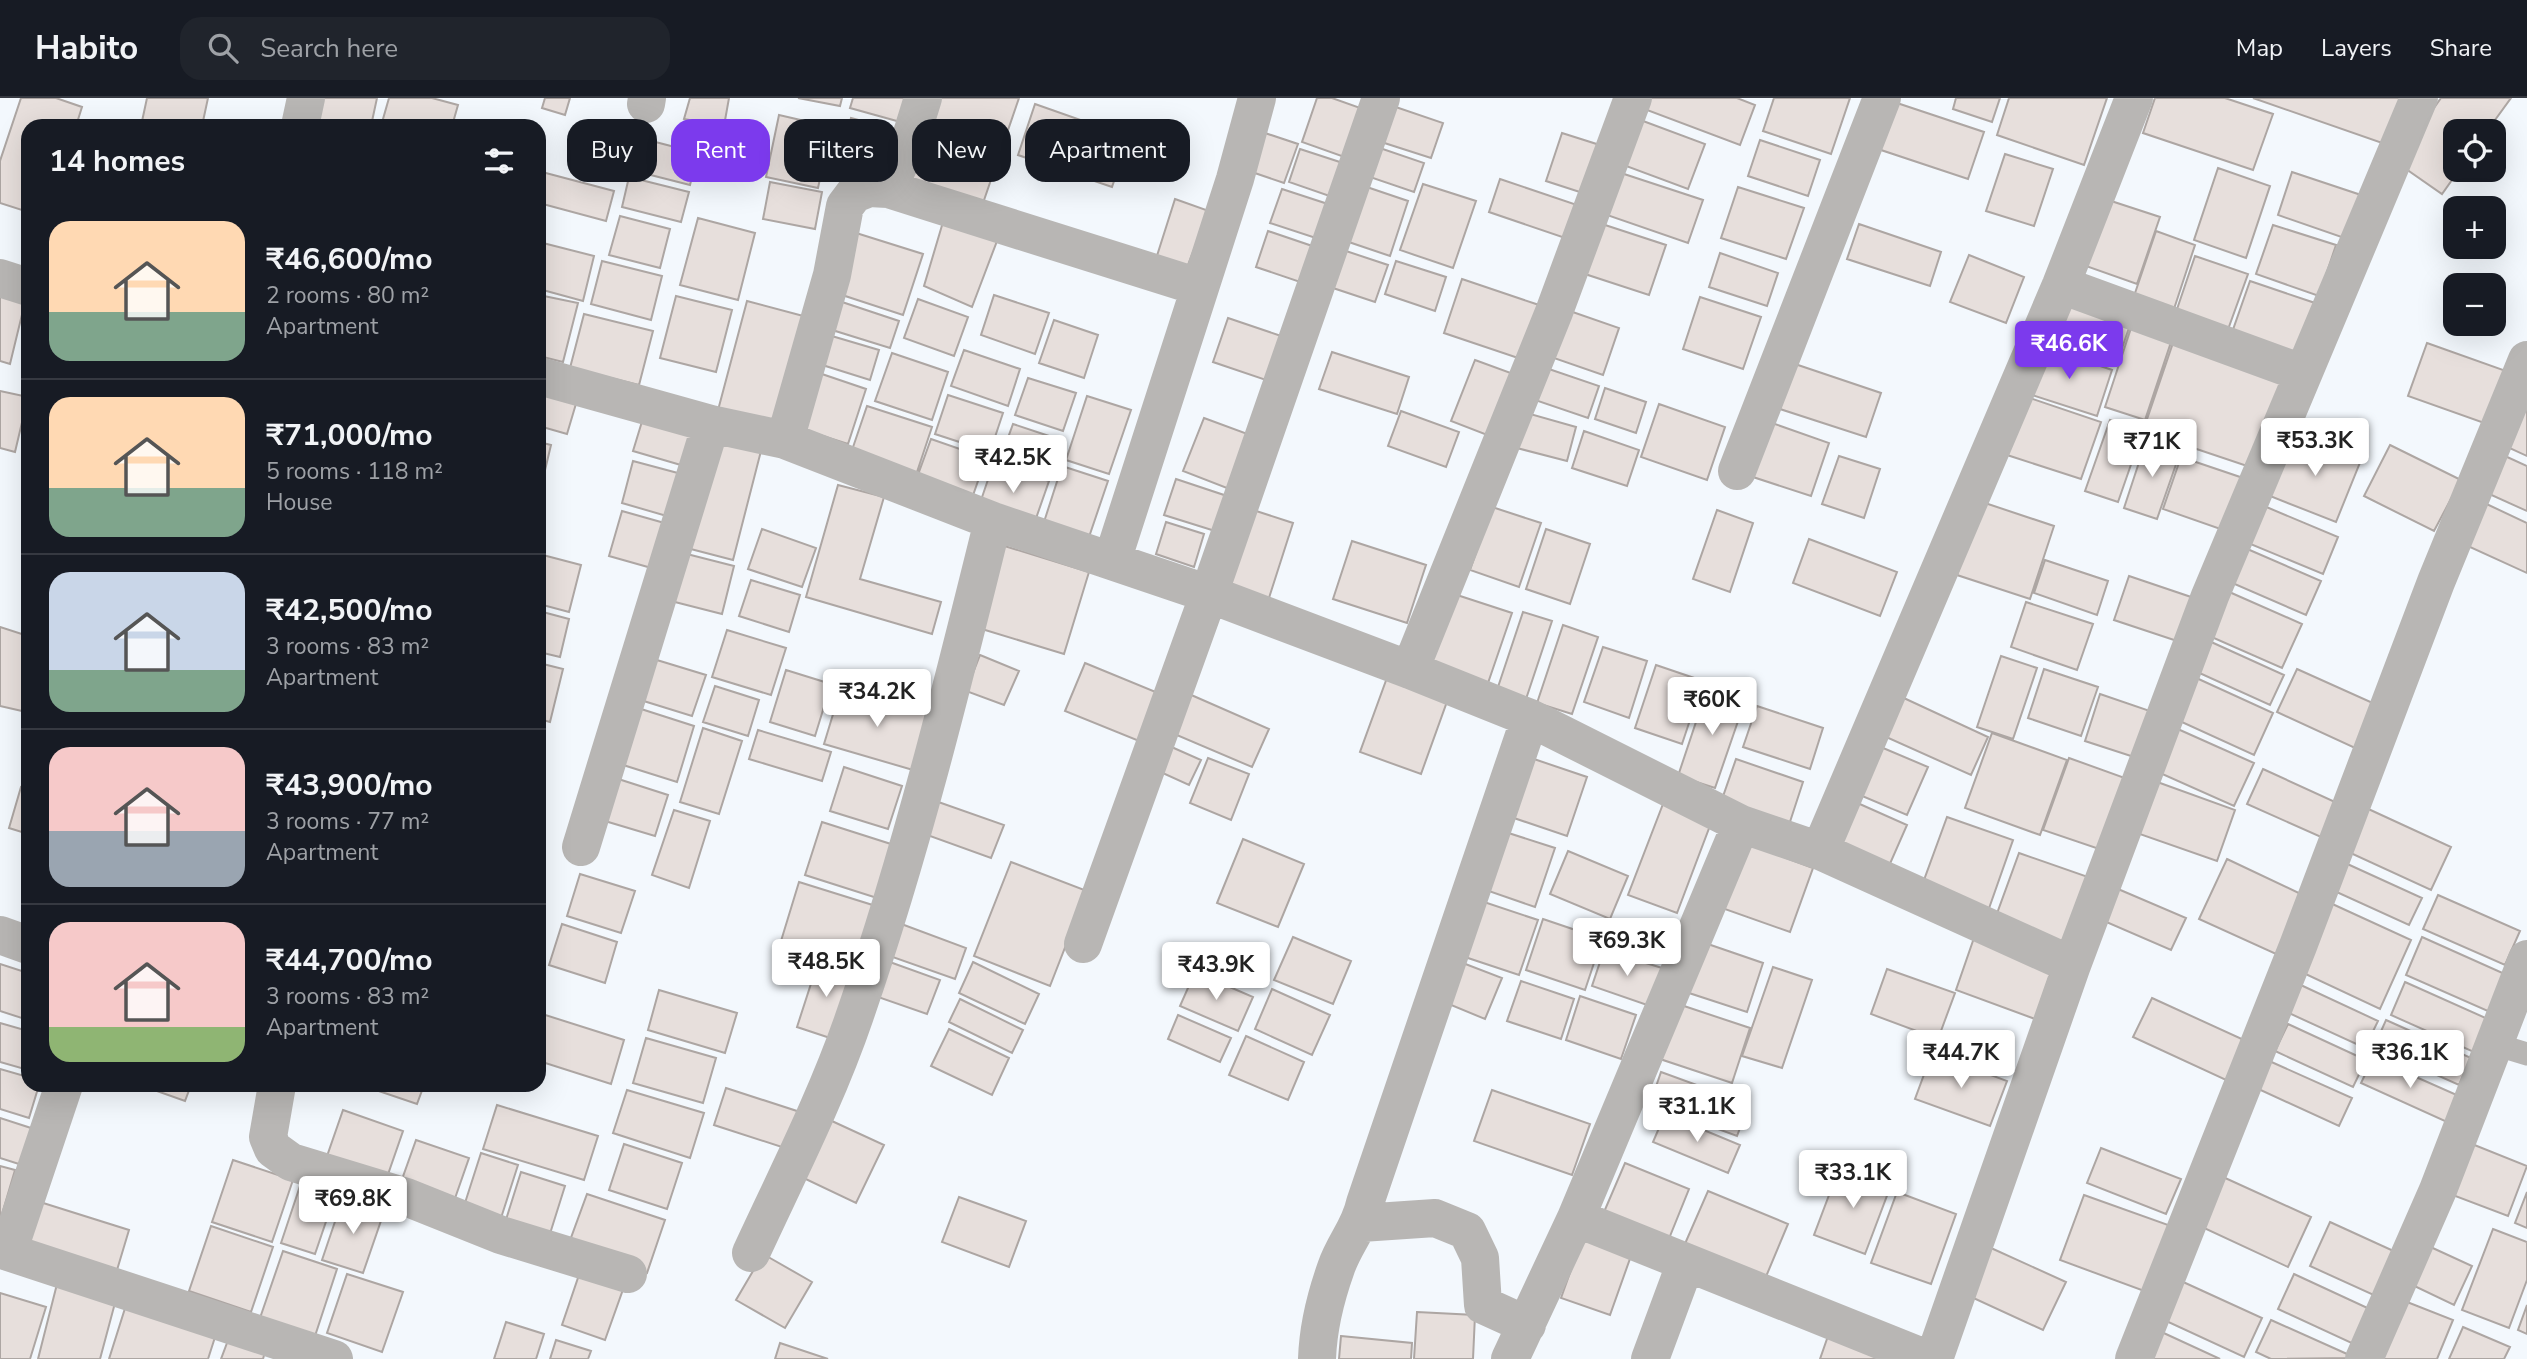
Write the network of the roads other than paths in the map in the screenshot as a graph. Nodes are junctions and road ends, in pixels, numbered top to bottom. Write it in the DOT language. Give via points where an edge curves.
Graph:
graph roads {
  1 [pos="306,98"];
  2 [pos="923,98"];
  3 [pos="1257,98"];
  4 [pos="1381,98"];
  5 [pos="1633,98"];
  6 [pos="1882,98"];
  7 [pos="2134,98"];
  8 [pos="2419,98"];
  9 [pos="302,119"];
  10 [pos="888,189"];
  11 [pos="0,278"];
  12 [pos="21,285"];
  13 [pos="2061,285"];
  14 [pos="1199,287"];
  15 [pos="2527,360"];
  16 [pos="2302,373"];
  17 [pos="546,378"];
  18 [pos="711,424"];
  19 [pos="785,440"];
  20 [pos="1737,471"];
  21 [pos="993,521"];
  22 [pos="1112,561"];
  23 [pos="1209,594"];
  24 [pos="1410,670"];
  25 [pos="1530,718"];
  26 [pos="1741,824"];
  27 [pos="581,847"];
  28 [pos="1820,851"];
  29 [pos="0,935"];
  30 [pos="21,942"];
  31 [pos="1083,944"];
  32 [pos="2527,959"];
  33 [pos="2072,965"];
  34 [pos="2511,1049"];
  35 [pos="61,1092"];
  36 [pos="276,1092"];
  37 [pos="1576,1218"];
  38 [pos="1361,1223"];
  39 [pos="4,1250"];
  40 [pos="751,1253"];
  41 [pos="1686,1262"];
  42 [pos="628,1273"];
  43 [pos="1527,1325"];
  44 [pos="334,1359"];
  45 [pos="1317,1359"];
  46 [pos="1510,1359"];
  47 [pos="1650,1359"];
  48 [pos="1927,1359"];
  49 [pos="1934,1359"];
  50 [pos="2134,1359"];
  51 [pos="2364,1359"];
  1 -- 9 [label="street"];
  2 -- 10 [label="street"];
  3 -- 14 [label="street"];
  4 -- 23 [label="street"];
  5 -- 24 [label="street" via="1554,312"];
  6 -- 20 [label="street"];
  7 -- 13 [label="street"];
  8 -- 16 [label="street"];
  10 -- 14 [label="street"];
  10 -- 19 [label="street" via="869,188 854,194 845,206 832,275"];
  11 -- 12 [label="street"];
  13 -- 16 [label="street"];
  13 -- 28 [label="street"];
  14 -- 22 [label="street"];
  15 -- 50 [label="street"];
  16 -- 33 [label="street" via="2210,596"];
  17 -- 18 [label="street"];
  18 -- 19 [label="street"];
  18 -- 27 [label="street"];
  19 -- 21 [label="street"];
  21 -- 22 [label="street"];
  21 -- 40 [label="street" via="896,890 854,1018"];
  22 -- 23 [label="street"];
  23 -- 24 [label="street"];
  23 -- 31 [label="street"];
  24 -- 25 [label="street"];
  25 -- 26 [label="street"];
  25 -- 38 [label="street"];
  26 -- 28 [label="street"];
  26 -- 37 [label="street"];
  28 -- 33 [label="street"];
  29 -- 30 [label="street"];
  32 -- 34 [label="street"];
  33 -- 49 [label="street"];
  34 -- 51 [label="street" via="2438,1190"];
  35 -- 39 [label="street"];
  36 -- 42 [label="street" via="268,1137 273,1149 291,1162 406,1197 500,1235"];
  37 -- 41 [label="street"];
  37 -- 43 [label="street"];
  38 -- 43 [label="street" via="1435,1218 1467,1231 1480,1258 1483,1305"];
  38 -- 45 [label="street" via="1336,1266"];
  39 -- 44 [label="street"];
  41 -- 47 [label="street"];
  41 -- 48 [label="street"];
  43 -- 46 [label="street"];
}
